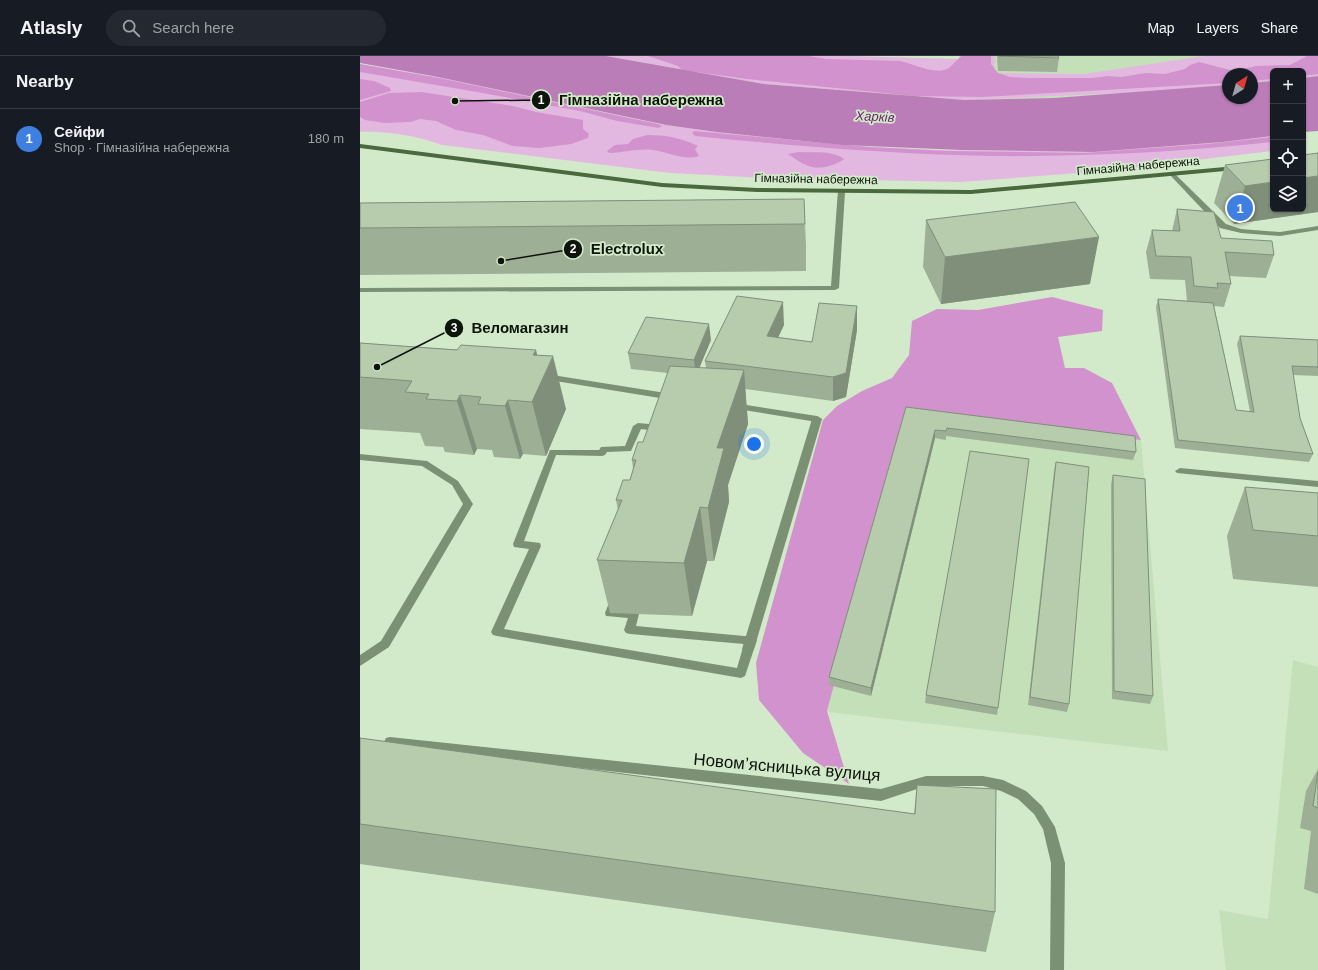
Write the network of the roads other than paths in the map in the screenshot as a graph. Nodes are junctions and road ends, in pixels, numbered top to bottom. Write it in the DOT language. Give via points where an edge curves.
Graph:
graph roads {
  1 [pos="360,146"];
  2 [pos="1242,168"];
  3 [pos="1172,174"];
  4 [pos="841,192"];
  5 [pos="1318,228"];
  6 [pos="360,290"];
  7 [pos="533,375"];
  8 [pos="683,398"];
  9 [pos="722,404"];
  10 [pos="360,457"];
  11 [pos="1180,471"];
  12 [pos="1318,484"];
  13 [pos="751,640"];
  14 [pos="360,661"];
  15 [pos="376,740"];
  16 [pos="1057,970"];
  1 -- 4 [label="main road, Гімназійна набережна" via="662,185"];
  2 -- 3 [label="main road, Гімназійна набережна"];
  3 -- 4 [label="main road, Гімназійна набережна" via="971,192"];
  3 -- 5 [label="street" via="1224,226 1240,231 1280,234"];
  4 -- 6 [label="street" via="834,288"];
  7 -- 8 [label="street"];
  9 -- 13 [label="street" via="817,419"];
  10 -- 14 [label="street" via="424,462 455,483 468,504 385,644"];
  11 -- 12 [label="street"];
  13 -- 13 [label="street" via="630,630 634,614 610,613 633,554 627,553 631,531 640,533 646,514 642,514 648,496 653,494 672,429 638,426 628,449 604,449 602,453 553,452 518,544 536,546 497,632 741,673"];
  15 -- 16 [label="street, Новом’ясницька вулиця" via="881,795 926,781 983,781 1003,786 1022,795 1038,810 1049,827 1058,863"];
}
